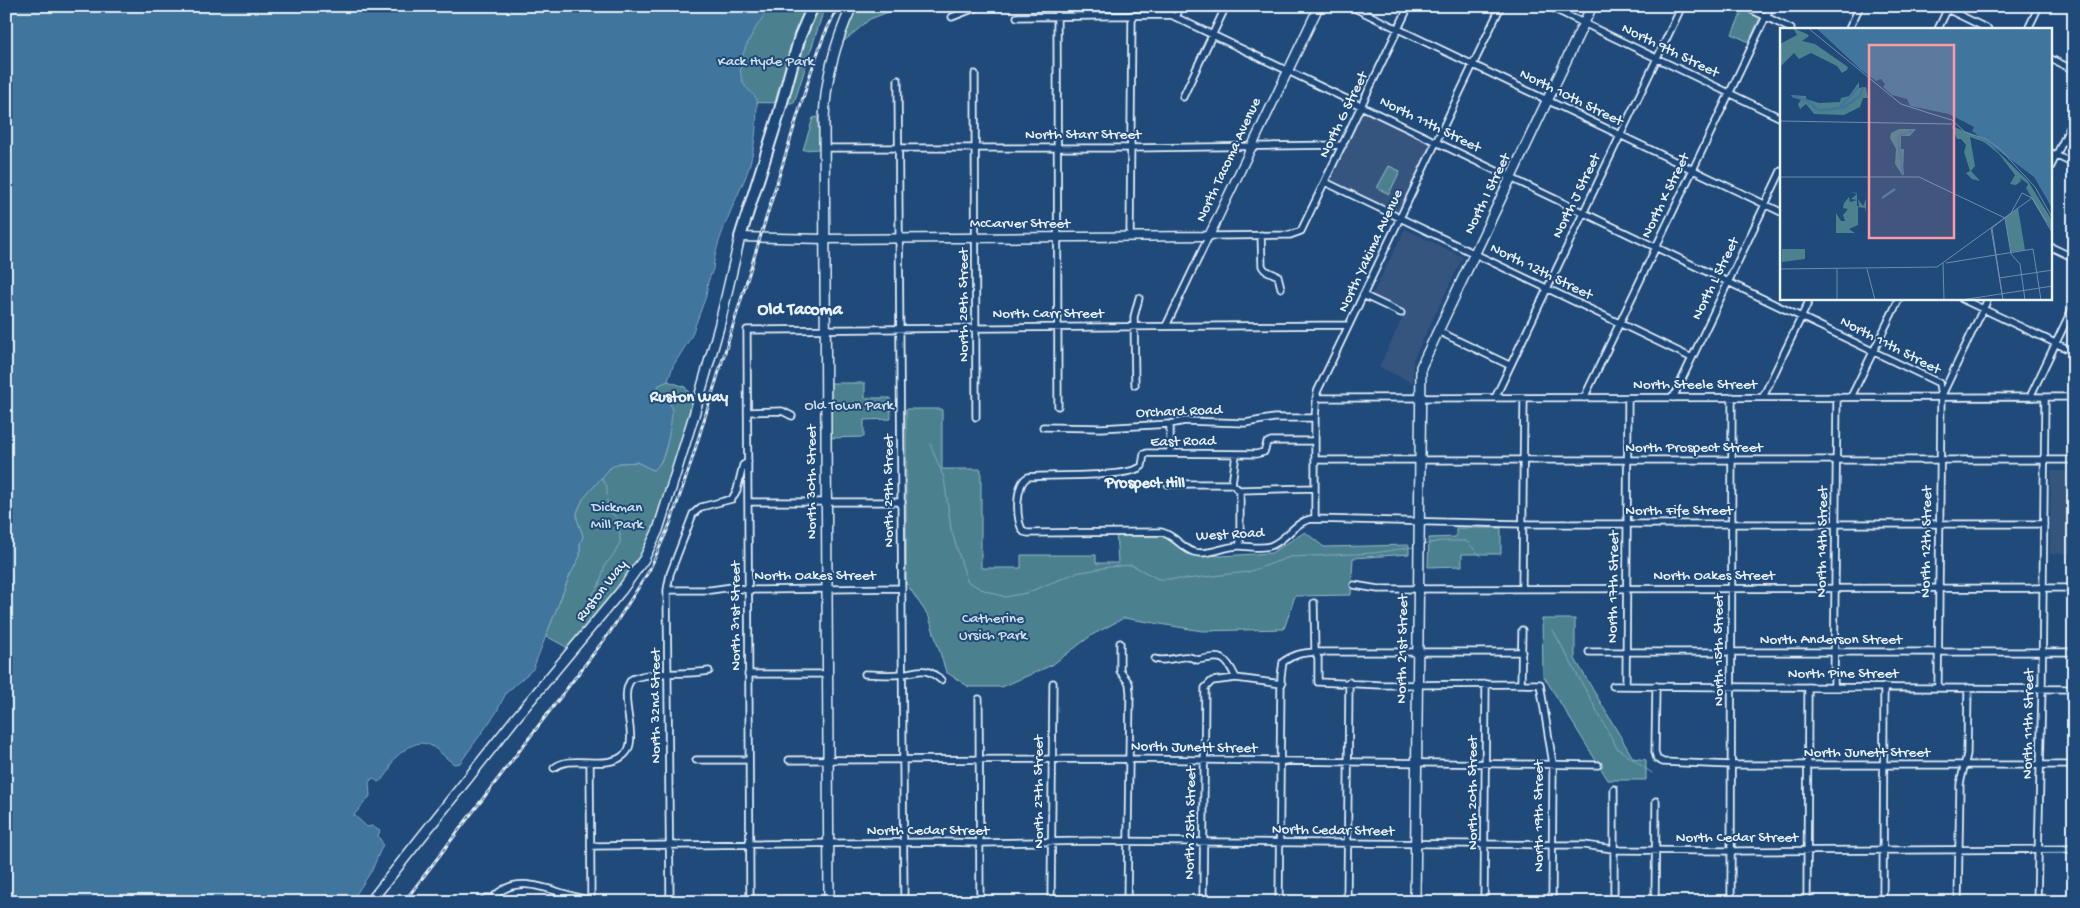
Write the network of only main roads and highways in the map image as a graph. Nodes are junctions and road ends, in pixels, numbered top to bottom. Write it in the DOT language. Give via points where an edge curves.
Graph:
graph roads {
  1 [pos="813,6"];
  2 [pos="852,6"];
  3 [pos="1592,6"];
  4 [pos="740,237"];
  5 [pos="1420,398"];
  6 [pos="370,902"];
  7 [pos="829,902"];
  8 [pos="1415,902"];
  1 -- 4 [label="highway" via="800,36"];
  2 -- 7 [label="main road, North 30th Street" via="829,74 824,106"];
  3 -- 5 [label="main road, North I Street" via="1421,367"];
  4 -- 6 [label="main road, Ruston Way" via="715,343 649,551 621,591 508,727"];
  5 -- 8 [label="main road, North 21st Street"];
}
